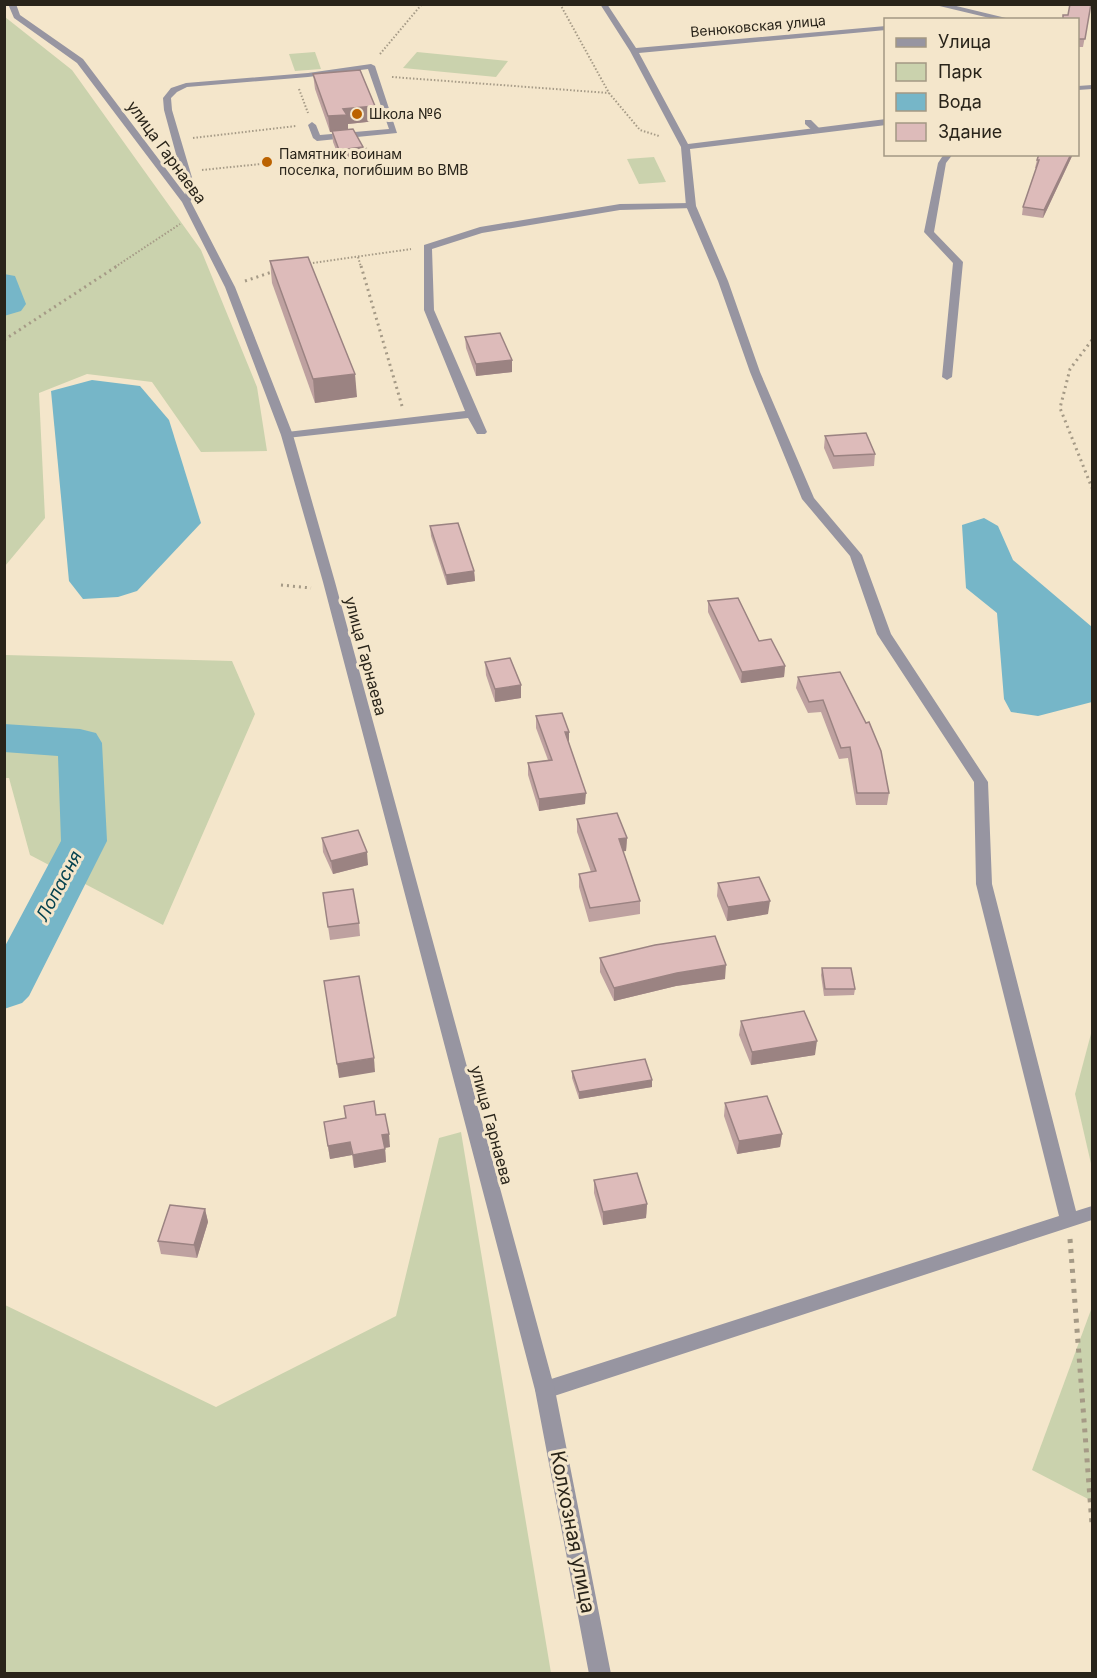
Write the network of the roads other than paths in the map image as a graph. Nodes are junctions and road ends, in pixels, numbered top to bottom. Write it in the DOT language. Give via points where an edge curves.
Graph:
graph roads {
  1 [pos="12,4"];
  2 [pos="603,4"];
  3 [pos="934,4"];
  4 [pos="998,18"];
  5 [pos="884,28"];
  6 [pos="634,51"];
  7 [pos="808,122"];
  8 [pos="884,122"];
  9 [pos="312,124"];
  10 [pos="817,130"];
  11 [pos="685,147"];
  12 [pos="948,156"];
  13 [pos="186,202"];
  14 [pos="692,206"];
  15 [pos="947,377"];
  16 [pos="472,414"];
  17 [pos="481,432"];
  18 [pos="286,435"];
  19 [pos="1092,1213"];
  20 [pos="1069,1221"];
  21 [pos="545,1390"];
  22 [pos="600,1674"];
  1 -- 13 [label="street, улица Гарнаева" via="17,16 80,62"];
  2 -- 6 [label="street"];
  3 -- 4 [label="street"];
  5 -- 6 [label="street, Венюковская улица"];
  6 -- 11 [label="street"];
  7 -- 10 [label="street"];
  8 -- 10 [label="street"];
  9 -- 13 [label="street" via="317,138 394,131 371,66 204,82 174,90 167,98 168,110 191,191"];
  10 -- 11 [label="street"];
  11 -- 14 [label="street"];
  12 -- 15 [label="street" via="942,164 929,232 958,262"];
  13 -- 18 [label="street, улица Гарнаева" via="230,287"];
  14 -- 16 [label="street" via="620,207 480,230 427,247 429,310"];
  14 -- 20 [label="street" via="808,499 856,555 884,634 981,782 984,884"];
  16 -- 17 [label="street"];
  16 -- 18 [label="street"];
  18 -- 21 [label="street, улица Гарнаева" via="329,582"];
  19 -- 20 [label="street"];
  20 -- 21 [label="street"];
  21 -- 22 [label="street, Колхозная улица"];
}
